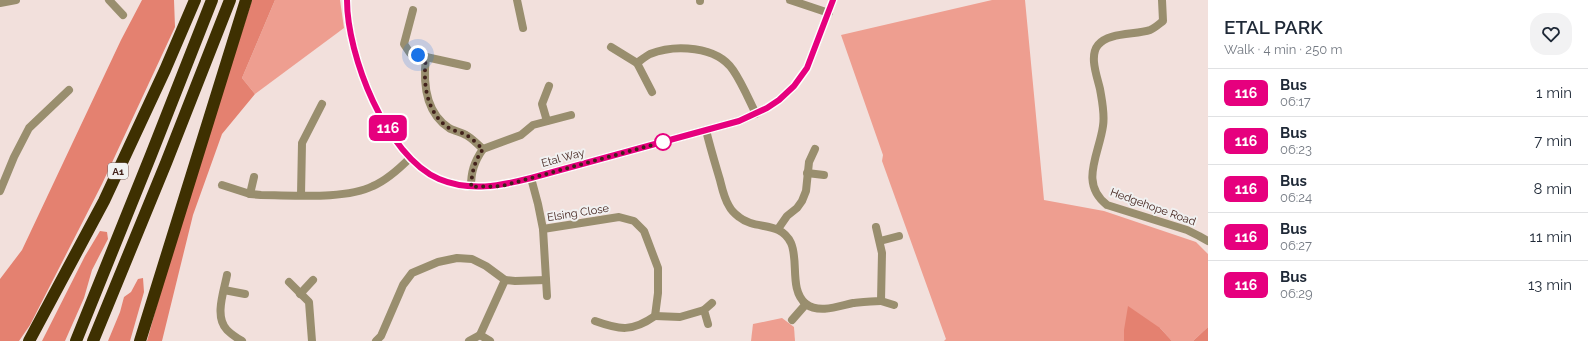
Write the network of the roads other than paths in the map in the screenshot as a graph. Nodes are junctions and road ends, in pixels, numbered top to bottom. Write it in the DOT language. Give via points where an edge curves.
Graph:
graph roads {
  1 [pos="16,0"];
  2 [pos="109,0"];
  3 [pos="195,0"];
  4 [pos="212,0"];
  5 [pos="230,0"];
  6 [pos="246,0"];
  7 [pos="347,0"];
  8 [pos="517,0"];
  9 [pos="790,0"];
  10 [pos="833,0"];
  11 [pos="1162,0"];
  12 [pos="0,3"];
  13 [pos="413,10"];
  14 [pos="829,13"];
  15 [pos="123,15"];
  16 [pos="523,28"];
  17 [pos="611,47"];
  18 [pos="426,57"];
  19 [pos="637,63"];
  20 [pos="467,66"];
  21 [pos="549,86"];
  22 [pos="69,90"];
  23 [pos="652,92"];
  24 [pos="322,104"];
  25 [pos="756,114"];
  26 [pos="571,115"];
  27 [pos="546,121"];
  28 [pos="706,130"];
  29 [pos="483,149"];
  30 [pos="815,149"];
  31 [pos="410,158"];
  32 [pos="807,173"];
  33 [pos="824,175"];
  34 [pos="254,177"];
  35 [pos="531,178"];
  36 [pos="222,185"];
  37 [pos="471,187"];
  38 [pos="0,191"];
  39 [pos="250,194"];
  40 [pos="301,195"];
  41 [pos="876,227"];
  42 [pos="778,228"];
  43 [pos="543,229"];
  44 [pos="899,236"];
  45 [pos="880,241"];
  46 [pos="1208,242"];
  47 [pos="227,275"];
  48 [pos="313,280"];
  49 [pos="505,280"];
  50 [pos="546,280"];
  51 [pos="289,282"];
  52 [pos="224,290"];
  53 [pos="245,294"];
  54 [pos="300,294"];
  55 [pos="547,296"];
  56 [pos="881,302"];
  57 [pos="712,303"];
  58 [pos="806,304"];
  59 [pos="894,305"];
  60 [pos="704,310"];
  61 [pos="656,316"];
  62 [pos="792,320"];
  63 [pos="594,321"];
  64 [pos="708,324"];
  65 [pos="480,335"];
  66 [pos="30,340"];
  67 [pos="76,341"];
  68 [pos="93,341"];
  69 [pos="140,341"];
  70 [pos="242,341"];
  71 [pos="312,341"];
  72 [pos="376,341"];
  73 [pos="469,341"];
  74 [pos="490,341"];
  1 -- 12 [label="street"];
  2 -- 15 [label="street"];
  3 -- 66 [label="highway, A1" via="104,201"];
  4 -- 67 [label="highway, A1"];
  5 -- 68 [label="highway"];
  6 -- 69 [label="highway"];
  7 -- 31 [label="street, Etal Way" via="348,19 364,82 392,135"];
  8 -- 16 [label="street"];
  9 -- 14 [label="street"];
  10 -- 14 [label="street, Etal Way"];
  11 -- 46 [label="street, Hedgehope Road" via="1163,21 1157,26 1150,30 1104,39 1094,54 1104,115 1092,176 1093,187 1099,198 1107,205 1187,230"];
  13 -- 18 [label="street" via="404,44 410,53"];
  14 -- 25 [label="street, Etal Way" via="807,68 794,86 779,100"];
  17 -- 19 [label="street"];
  18 -- 20 [label="street"];
  18 -- 29 [label="street" via="424,82 434,113 449,128 467,135"];
  19 -- 23 [label="street"];
  19 -- 25 [label="street" via="650,54 675,48 698,49 719,57 733,69"];
  21 -- 27 [label="street" via="542,104"];
  22 -- 38 [label="street" via="29,128"];
  24 -- 40 [label="street" via="302,143"];
  25 -- 28 [label="street, Etal Way"];
  26 -- 27 [label="street"];
  27 -- 29 [label="street" via="533,124 522,135"];
  28 -- 35 [label="street, Etal Way"];
  28 -- 42 [label="street" via="728,205 746,221"];
  29 -- 37 [label="street" via="471,174"];
  30 -- 32 [label="street"];
  31 -- 37 [label="street, Etal Way" via="438,179"];
  31 -- 40 [label="street" via="392,175 373,187 353,193"];
  32 -- 33 [label="street"];
  32 -- 42 [label="street" via="806,191 802,201"];
  34 -- 39 [label="street"];
  35 -- 37 [label="street, Etal Way" via="502,186"];
  35 -- 43 [label="street"];
  36 -- 39 [label="street"];
  39 -- 40 [label="street"];
  41 -- 45 [label="street"];
  42 -- 58 [label="street" via="784,233 795,255 798,290"];
  43 -- 50 [label="street"];
  43 -- 61 [label="street, Elsing Close" via="619,217 634,221 644,231 658,268"];
  44 -- 45 [label="street"];
  45 -- 56 [label="street"];
  47 -- 52 [label="street"];
  48 -- 54 [label="street"];
  49 -- 50 [label="street"];
  49 -- 65 [label="street"];
  49 -- 72 [label="street" via="472,259 457,258 438,262 412,273 402,285"];
  50 -- 55 [label="street"];
  51 -- 54 [label="street"];
  52 -- 53 [label="street"];
  52 -- 70 [label="street" via="220,313 222,323"];
  54 -- 71 [label="street" via="309,302"];
  56 -- 58 [label="street" via="821,309"];
  56 -- 59 [label="street"];
  57 -- 60 [label="street"];
  58 -- 62 [label="street"];
  60 -- 61 [label="street" via="680,317"];
  60 -- 64 [label="street"];
  61 -- 63 [label="street" via="633,327 615,328"];
  65 -- 73 [label="street"];
  65 -- 74 [label="street"];
}
